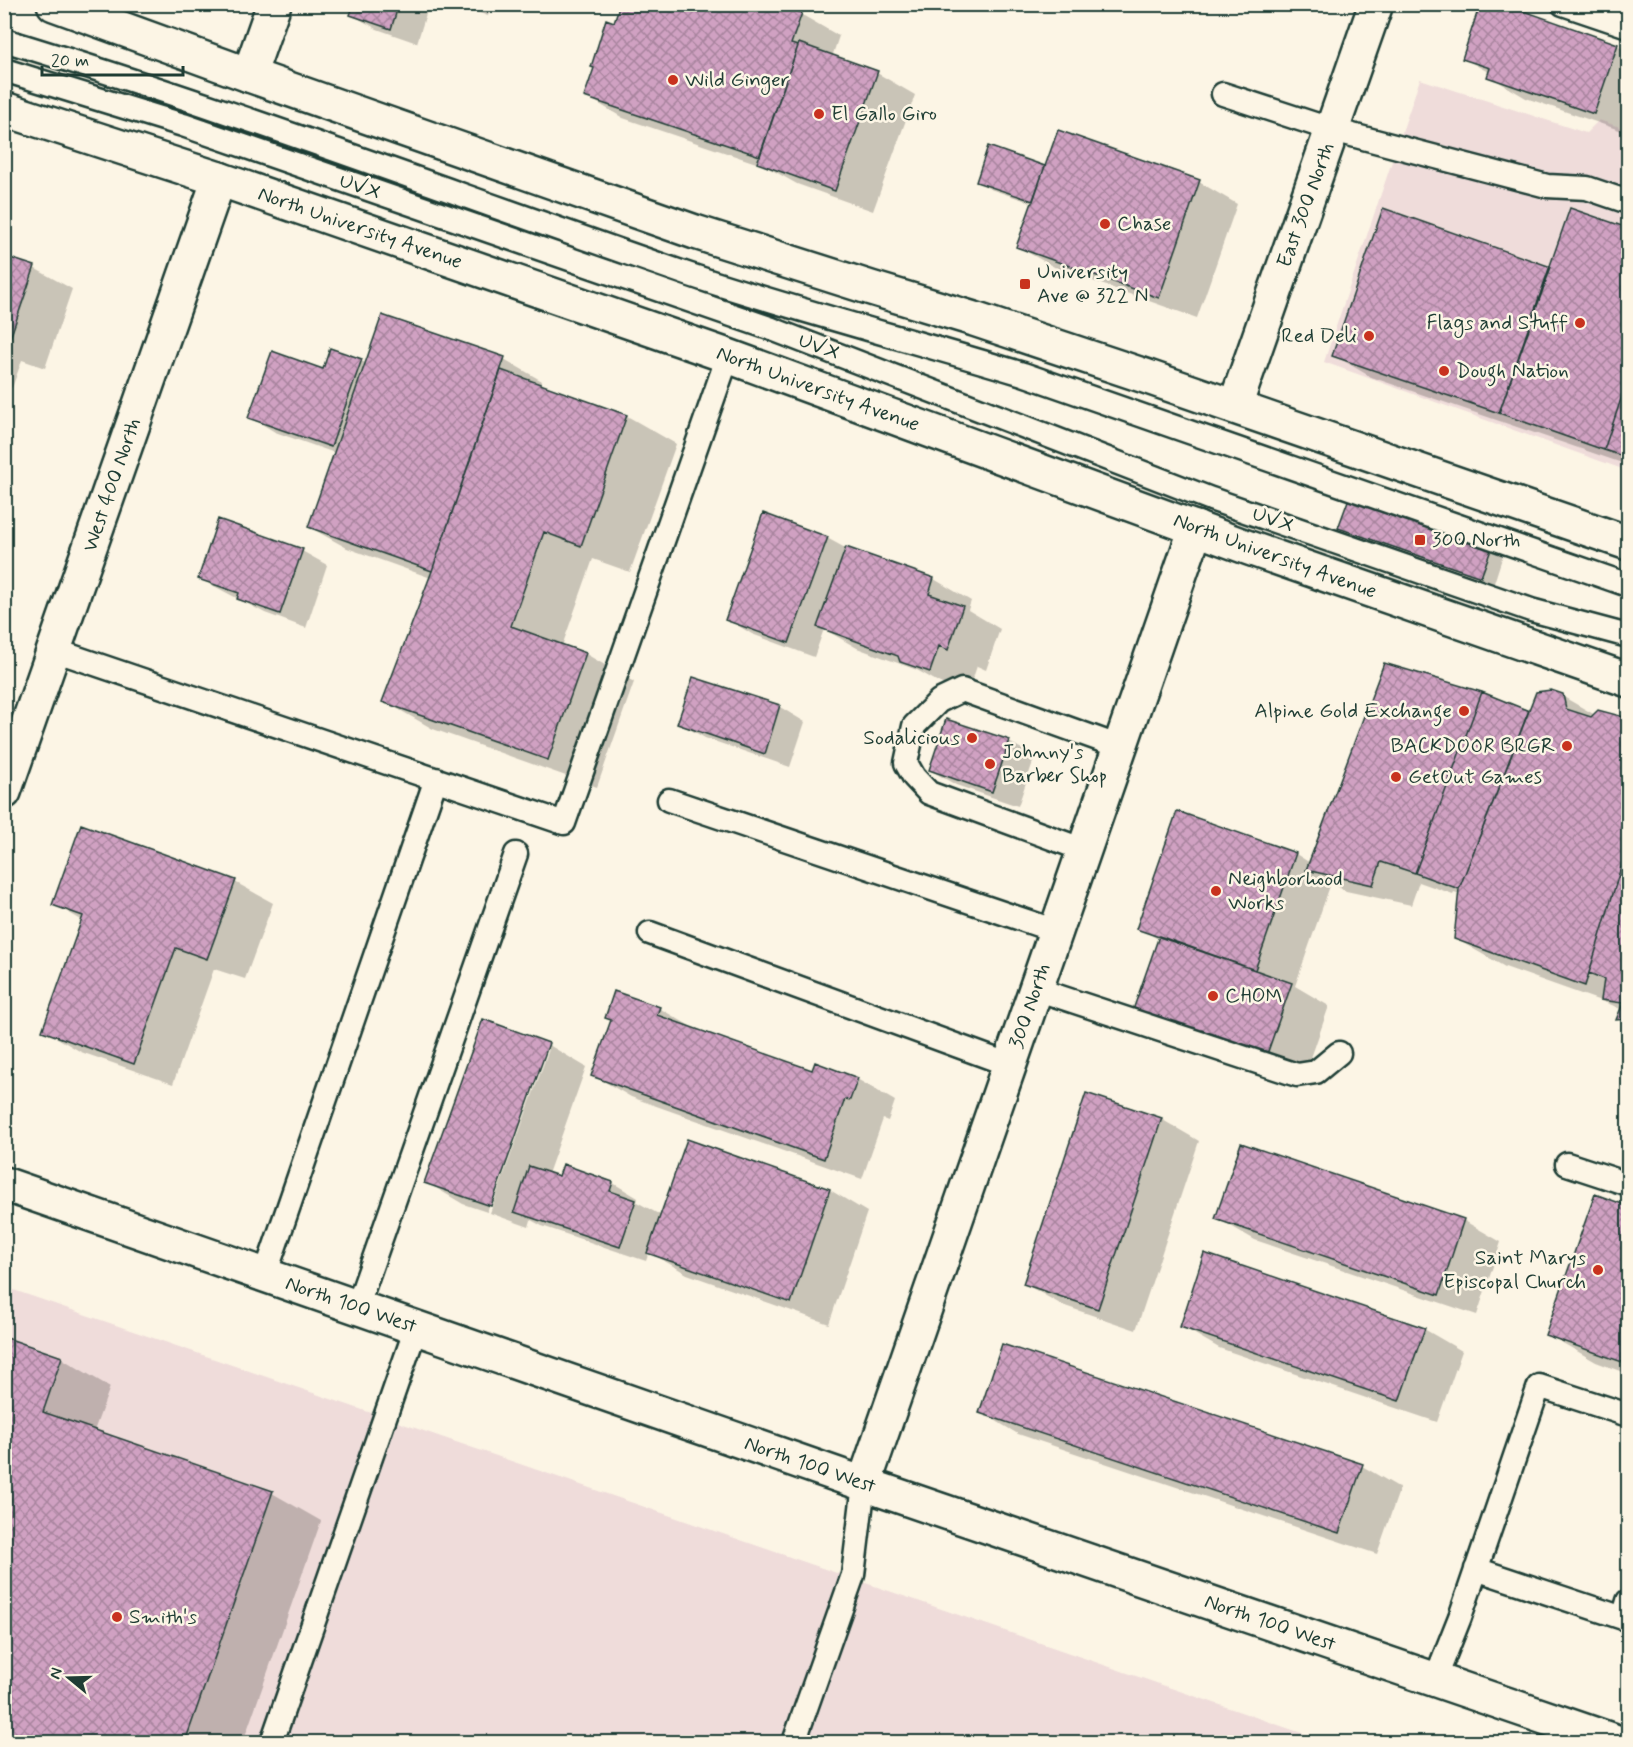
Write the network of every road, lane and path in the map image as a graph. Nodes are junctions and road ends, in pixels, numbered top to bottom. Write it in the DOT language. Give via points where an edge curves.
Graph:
graph roads {
  1 [pos="54,4"];
  2 [pos="274,4"];
  3 [pos="1376,4"];
  4 [pos="1563,4"];
  5 [pos="1629,26"];
  6 [pos="4,40"];
  7 [pos="4,70"];
  8 [pos="249,75"];
  9 [pos="1223,94"];
  10 [pos="4,109"];
  11 [pos="1333,130"];
  12 [pos="219,178"];
  13 [pos="1629,202"];
  14 [pos="729,356"];
  15 [pos="1235,406"];
  16 [pos="1196,528"];
  17 [pos="1629,543"];
  18 [pos="1629,585"];
  19 [pos="1629,636"];
  20 [pos="54,650"];
  21 [pos="1629,680"];
  22 [pos="1120,747"];
  23 [pos="436,779"];
  24 [pos="4,792"];
  25 [pos="669,800"];
  26 [pos="1084,850"];
  27 [pos="516,854"];
  28 [pos="1056,931"];
  29 [pos="650,933"];
  30 [pos="1036,989"];
  31 [pos="1339,1053"];
  32 [pos="1010,1065"];
  33 [pos="1567,1164"];
  34 [pos="4,1184"];
  35 [pos="1629,1185"];
  36 [pos="265,1275"];
  37 [pos="357,1307"];
  38 [pos="416,1328"];
  39 [pos="1629,1415"];
  40 [pos="864,1484"];
  41 [pos="1476,1569"];
  42 [pos="1629,1601"];
  43 [pos="1435,1680"];
  44 [pos="272,1743"];
  45 [pos="794,1743"];
  46 [pos="1617,1743"];
  1 -- 8 [label="main road"];
  2 -- 8 [label="main road"];
  3 -- 11 [label="main road, East 300 North"];
  4 -- 5 [label="lane"];
  6 -- 18 [label="lane, UVX" via="161,89 688,274 1023,374"];
  7 -- 19 [label="lane, UVX" via="183,125 772,329 1211,499 1509,603"];
  8 -- 15 [label="main road" via="695,231"];
  9 -- 11 [label="lane"];
  10 -- 12 [label="main road, North University Avenue"];
  11 -- 13 [label="lane" via="1547,186 1587,189"];
  11 -- 15 [label="main road, East 300 North"];
  12 -- 14 [label="main road, North University Avenue"];
  12 -- 20 [label="main road, West 400 North"];
  14 -- 16 [label="main road, North University Avenue"];
  14 -- 23 [label="lane" via="564,823"];
  15 -- 17 [label="main road"];
  16 -- 21 [label="main road, North University Avenue"];
  16 -- 22 [label="main road, 300 North"];
  20 -- 23 [label="lane"];
  20 -- 24 [label="main road, West 400 North"];
  22 -- 26 [label="main road, 300 North"];
  22 -- 26 [label="lane" via="962,690 939,701 914,726 906,763 929,793"];
  23 -- 36 [label="lane"];
  25 -- 28 [label="lane"];
  26 -- 28 [label="main road, 300 North"];
  27 -- 37 [label="lane"];
  28 -- 30 [label="main road, 300 North"];
  29 -- 32 [label="lane"];
  30 -- 31 [label="lane" via="1297,1075 1316,1072"];
  30 -- 32 [label="main road, 300 North"];
  32 -- 40 [label="main road, 300 North"];
  33 -- 35 [label="lane"];
  34 -- 36 [label="main road, North 100 West"];
  36 -- 37 [label="main road, North 100 West"];
  37 -- 38 [label="main road, North 100 West"];
  38 -- 40 [label="main road, North 100 West"];
  38 -- 44 [label="lane"];
  39 -- 41 [label="lane" via="1539,1386"];
  40 -- 43 [label="main road, North 100 West"];
  40 -- 45 [label="lane" via="853,1575"];
  41 -- 42 [label="lane" via="1623,1618"];
  41 -- 43 [label="lane"];
  43 -- 46 [label="main road, North 100 West"];
}
